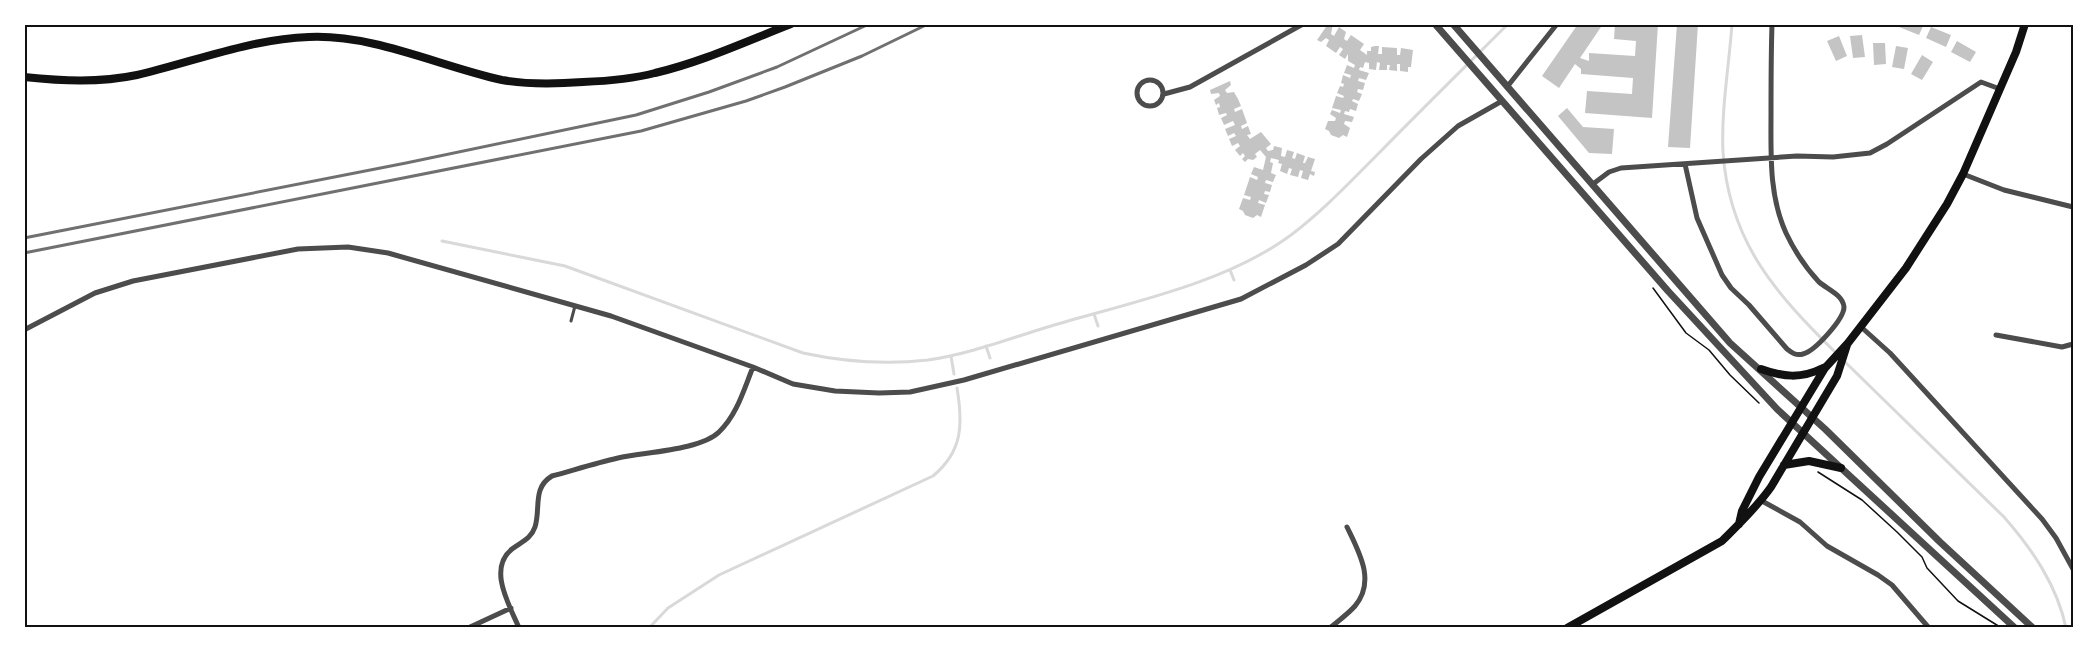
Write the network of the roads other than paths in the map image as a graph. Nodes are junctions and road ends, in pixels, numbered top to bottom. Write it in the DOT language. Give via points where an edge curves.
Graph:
graph roads {
  1 [pos="791,24"];
  2 [pos="1303,24"];
  3 [pos="1453,24"];
  4 [pos="1557,24"];
  5 [pos="1772,24"];
  6 [pos="2025,24"];
  7 [pos="1438,27"];
  8 [pos="24,77"];
  9 [pos="1507,87"];
  10 [pos="2000,89"];
  11 [pos="1164,94"];
  12 [pos="1499,98"];
  13 [pos="1771,158"];
  14 [pos="1685,164"];
  15 [pos="1963,174"];
  16 [pos="1593,184"];
  17 [pos="2073,207"];
  18 [pos="575,306"];
  19 [pos="571,321"];
  20 [pos="1860,326"];
  21 [pos="24,330"];
  22 [pos="1996,335"];
  23 [pos="1850,340"];
  24 [pos="2073,344"];
  25 [pos="753,367"];
  26 [pos="1825,368"];
  27 [pos="1761,369"];
  28 [pos="1800,406"];
  29 [pos="1813,417"];
  30 [pos="1791,422"];
  31 [pos="1803,434"];
  32 [pos="1784,465"];
  33 [pos="1841,468"];
  34 [pos="1762,501"];
  35 [pos="1739,524"];
  36 [pos="1347,527"];
  37 [pos="2073,568"];
  38 [pos="511,608"];
  39 [pos="468,628"];
  40 [pos="519,628"];
  41 [pos="1330,628"];
  42 [pos="1567,628"];
  43 [pos="1929,628"];
  44 [pos="2015,628"];
  45 [pos="2033,628"];
  1 -- 8 [label="main road" via="657,73 580,83 505,80 369,42 318,36 265,42 111,79"];
  2 -- 11 [label="street" via="1190,87"];
  3 -- 9 [label="street"];
  4 -- 9 [label="street"];
  5 -- 13 [label="street"];
  6 -- 10 [label="main road"];
  7 -- 12 [label="street"];
  9 -- 16 [label="street"];
  10 -- 13 [label="street" via="1981,82 1870,153"];
  10 -- 15 [label="main road"];
  11 -- 11 [label="street" via="1158,104 1146,105 1137,90 1150,80 1160,83"];
  12 -- 25 [label="street" via="1458,126 1421,159 1338,244 1240,299 972,378 910,392 815,389"];
  12 -- 30 [label="street" via="1668,291"];
  13 -- 14 [label="street"];
  13 -- 14 [label="street" via="1777,205 1786,232 1819,282 1844,304 1836,324 1805,354 1792,354 1731,288 1702,233"];
  14 -- 16 [label="street" via="1614,169"];
  15 -- 17 [label="street" via="2004,190"];
  15 -- 20 [label="main road" via="1906,268"];
  16 -- 27 [label="street" via="1730,343"];
  18 -- 19 [label="lane"];
  18 -- 21 [label="street" via="388,253 331,246 298,249 116,286 79,300"];
  18 -- 25 [label="street"];
  20 -- 23 [label="main road"];
  20 -- 37 [label="street" via="1890,353 2042,519"];
  22 -- 24 [label="street" via="2062,348"];
  23 -- 26 [label="main road"];
  23 -- 29 [label="main road" via="1838,376"];
  25 -- 38 [label="street" via="731,416 713,437 690,447 616,459 546,479 539,491 534,529 525,542 509,552 502,565 502,585"];
  26 -- 27 [label="main road" via="1793,376"];
  26 -- 28 [label="main road"];
  27 -- 28 [label="street"];
  28 -- 29 [label="street"];
  28 -- 30 [label="main road"];
  29 -- 31 [label="main road"];
  29 -- 45 [label="street"];
  30 -- 31 [label="street"];
  30 -- 35 [label="main road" via="1759,477"];
  31 -- 32 [label="main road"];
  31 -- 33 [label="street"];
  32 -- 33 [label="main road" via="1809,461"];
  32 -- 34 [label="main road"];
  33 -- 44 [label="street"];
  34 -- 35 [label="main road"];
  34 -- 43 [label="street" via="1892,585"];
  35 -- 42 [label="main road" via="1722,541"];
  36 -- 41 [label="street" via="1361,556 1365,586 1354,608"];
  38 -- 39 [label="street"];
  38 -- 40 [label="street"];
}
